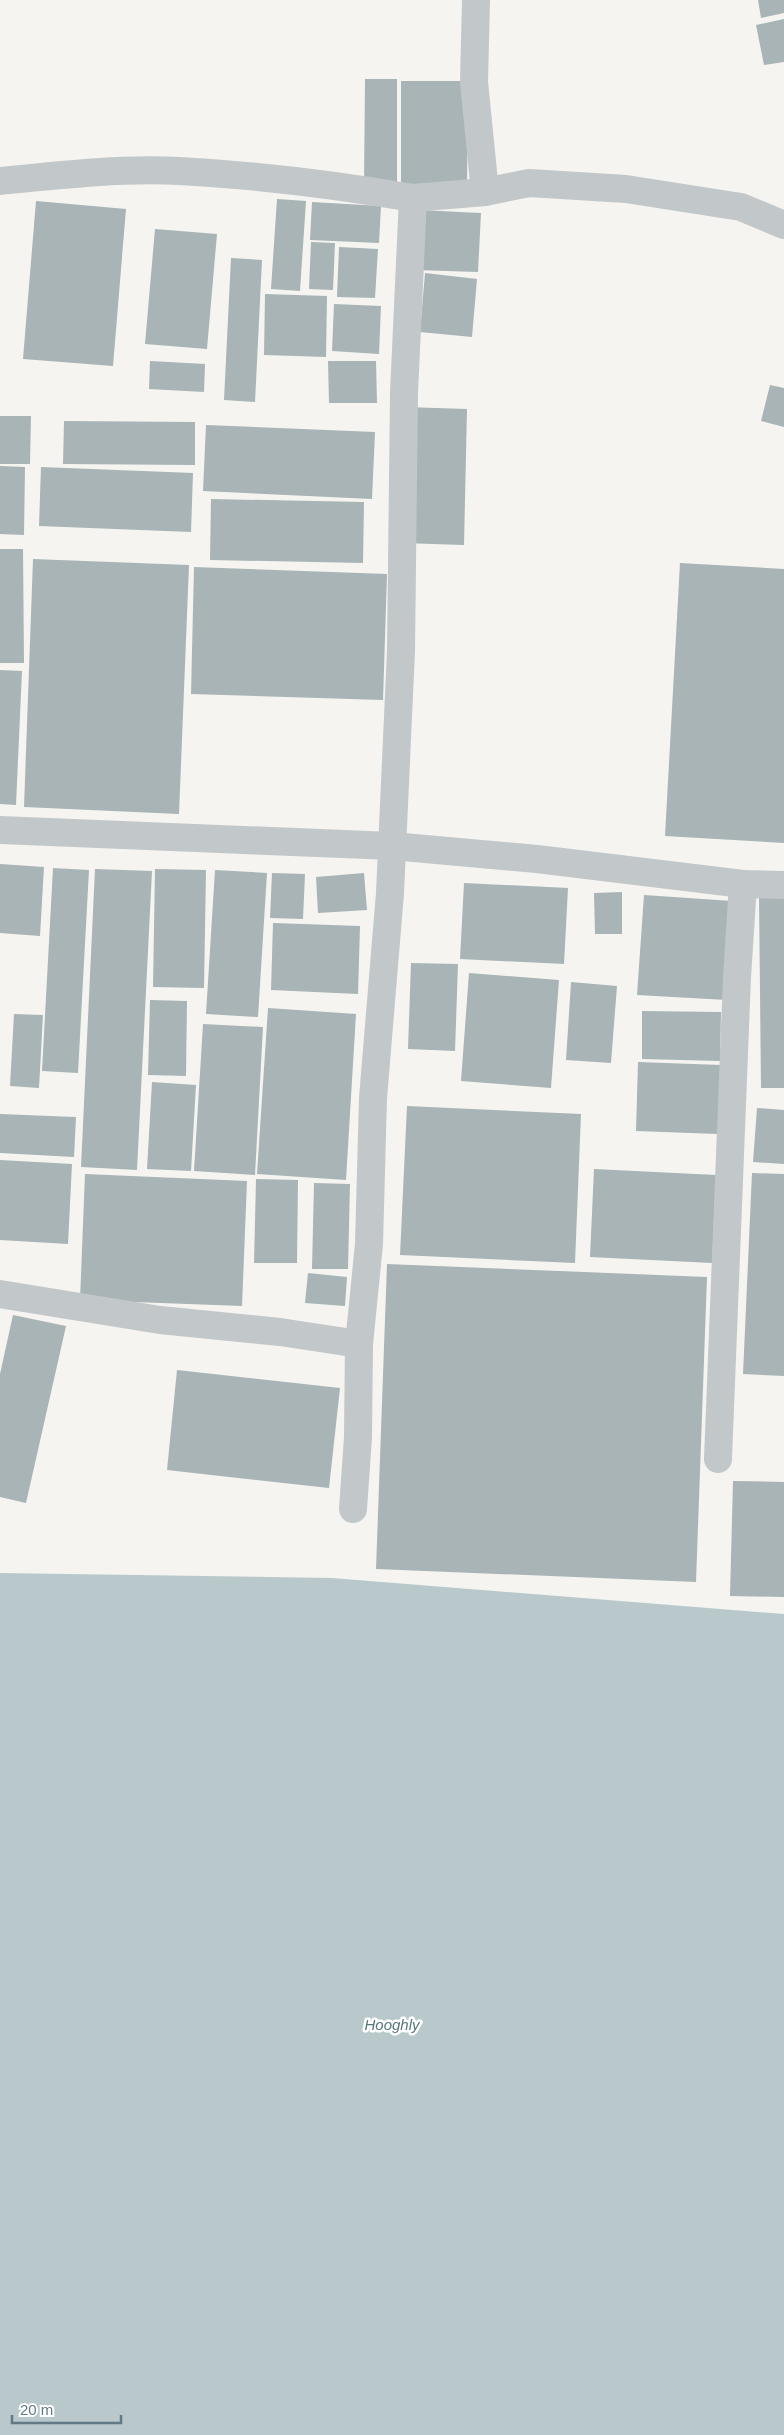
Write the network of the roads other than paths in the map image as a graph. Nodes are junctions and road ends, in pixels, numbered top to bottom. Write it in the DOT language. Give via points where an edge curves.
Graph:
graph roads {
  1 [pos="476,0"];
  2 [pos="0,181"];
  3 [pos="485,192"];
  4 [pos="413,198"];
  5 [pos="784,225"];
  6 [pos="0,830"];
  7 [pos="392,846"];
  8 [pos="743,884"];
  9 [pos="784,885"];
  10 [pos="0,1294"];
  11 [pos="360,1344"];
  12 [pos="718,1459"];
  13 [pos="353,1509"];
  1 -- 3 [label="street" via="474,82"];
  2 -- 4 [label="street" via="70,174 177,171 349,187"];
  3 -- 4 [label="street"];
  3 -- 5 [label="street" via="529,183 626,189 741,207"];
  4 -- 7 [label="street" via="404,393 401,651"];
  6 -- 7 [label="street"];
  7 -- 8 [label="street" via="537,859"];
  7 -- 11 [label="street" via="373,1098 369,1244"];
  8 -- 9 [label="street"];
  8 -- 12 [label="street"];
  10 -- 11 [label="street" via="160,1320"];
  11 -- 13 [label="street"];
}
